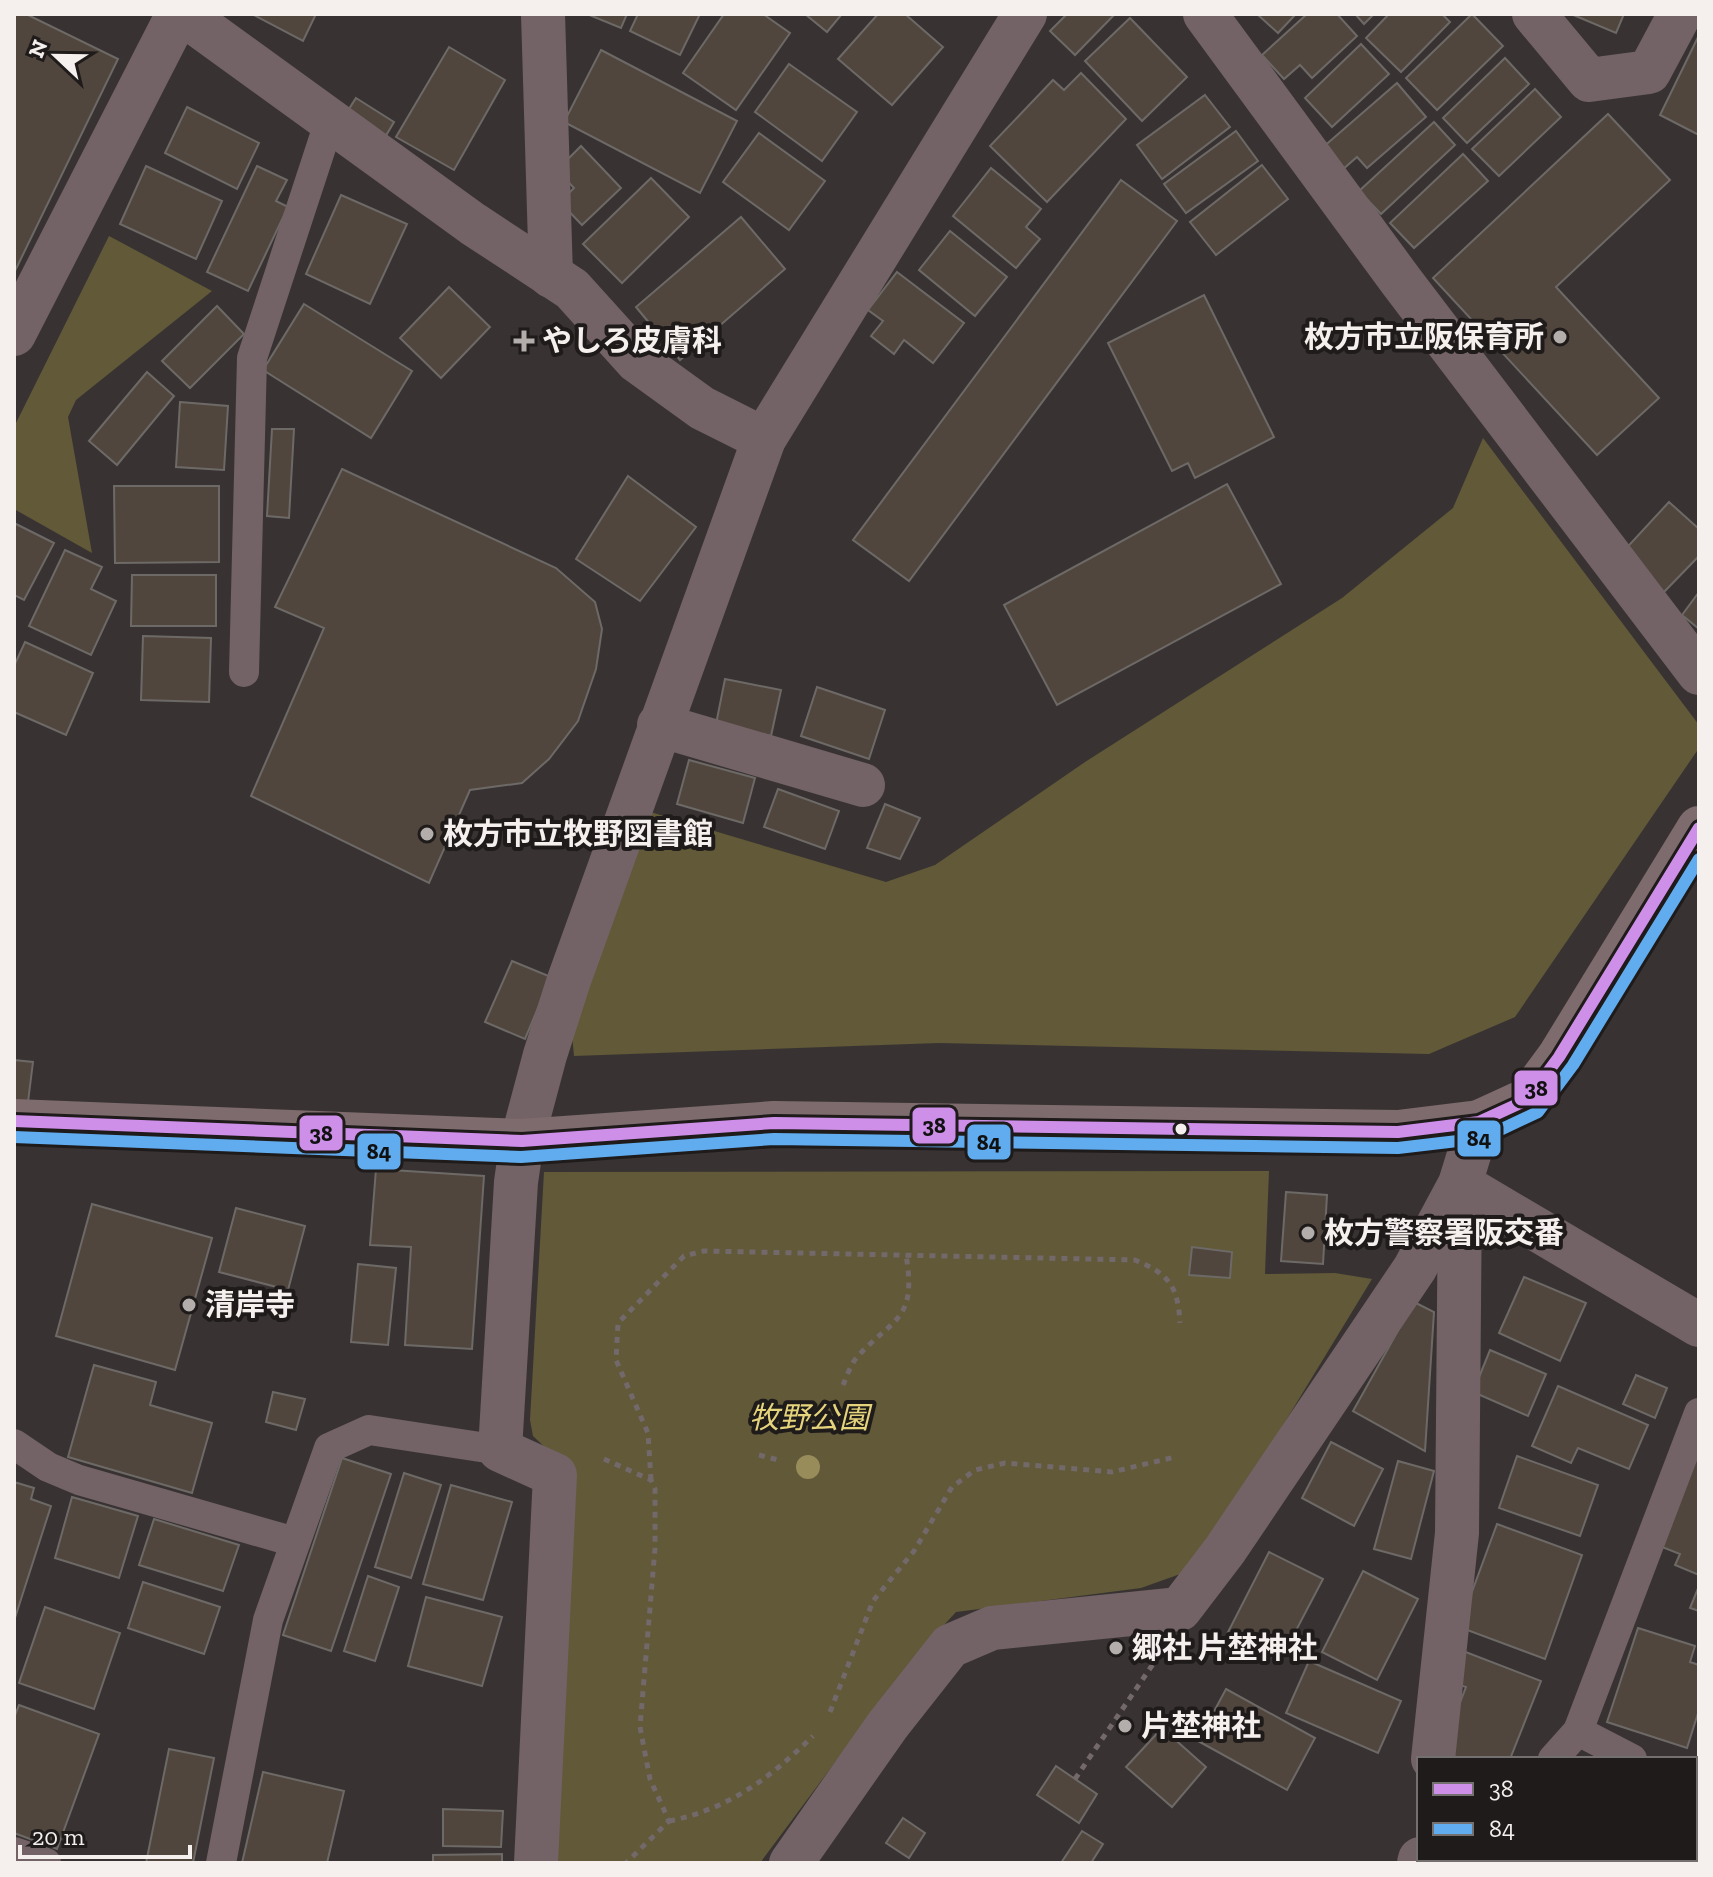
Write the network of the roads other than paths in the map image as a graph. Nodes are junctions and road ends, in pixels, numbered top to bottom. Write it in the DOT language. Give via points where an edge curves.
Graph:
graph roads {
  1 [pos="180,14"];
  2 [pos="543,14"];
  3 [pos="1025,14"];
  4 [pos="1205,14"];
  5 [pos="1534,14"];
  6 [pos="1680,14"];
  7 [pos="330,120"];
  8 [pos="551,276"];
  9 [pos="14,334"];
  10 [pos="764,439"];
  11 [pos="244,672"];
  12 [pos="1699,673"];
  13 [pos="659,725"];
  14 [pos="863,785"];
  15 [pos="1699,828"];
  16 [pos="14,1121"];
  17 [pos="1479,1122"];
  18 [pos="522,1141"];
  19 [pos="1460,1184"];
  20 [pos="1699,1325"];
  21 [pos="1699,1413"];
  22 [pos="14,1444"];
  23 [pos="500,1450"];
  24 [pos="295,1542"];
  25 [pos="1578,1731"];
  26 [pos="1433,1757"];
  27 [pos="1555,1757"];
  28 [pos="1628,1757"];
  29 [pos="14,1852"];
  30 [pos="46,1863"];
  31 [pos="221,1863"];
  32 [pos="536,1863"];
  33 [pos="791,1863"];
  1 -- 7 [label="street"];
  1 -- 9 [label="street"];
  2 -- 8 [label="street"];
  3 -- 10 [label="street"];
  4 -- 12 [label="street"];
  5 -- 6 [label="street" via="1589,80 1649,72"];
  7 -- 8 [label="street"];
  7 -- 11 [label="lane" via="252,358"];
  8 -- 10 [label="street" via="572,289 637,361 702,408"];
  10 -- 13 [label="street"];
  13 -- 14 [label="street"];
  13 -- 18 [label="street" via="569,980"];
  15 -- 17 [label="main road" via="1559,1057 1527,1100"];
  16 -- 18 [label="main road"];
  17 -- 18 [label="main road" via="1398,1132 774,1123"];
  17 -- 19 [label="street"];
  18 -- 23 [label="street"];
  19 -- 20 [label="street"];
  19 -- 26 [label="street" via="1457,1533"];
  19 -- 33 [label="street" via="1415,1268 1180,1609 992,1628 950,1646"];
  21 -- 25 [label="lane"];
  22 -- 24 [label="lane" via="79,1480"];
  23 -- 24 [label="lane" via="369,1430 355,1436 329,1448"];
  23 -- 32 [label="street" via="555,1475"];
  24 -- 31 [label="lane" via="268,1620"];
  25 -- 27 [label="lane"];
  25 -- 28 [label="lane"];
  29 -- 30 [label="lane"];
}
